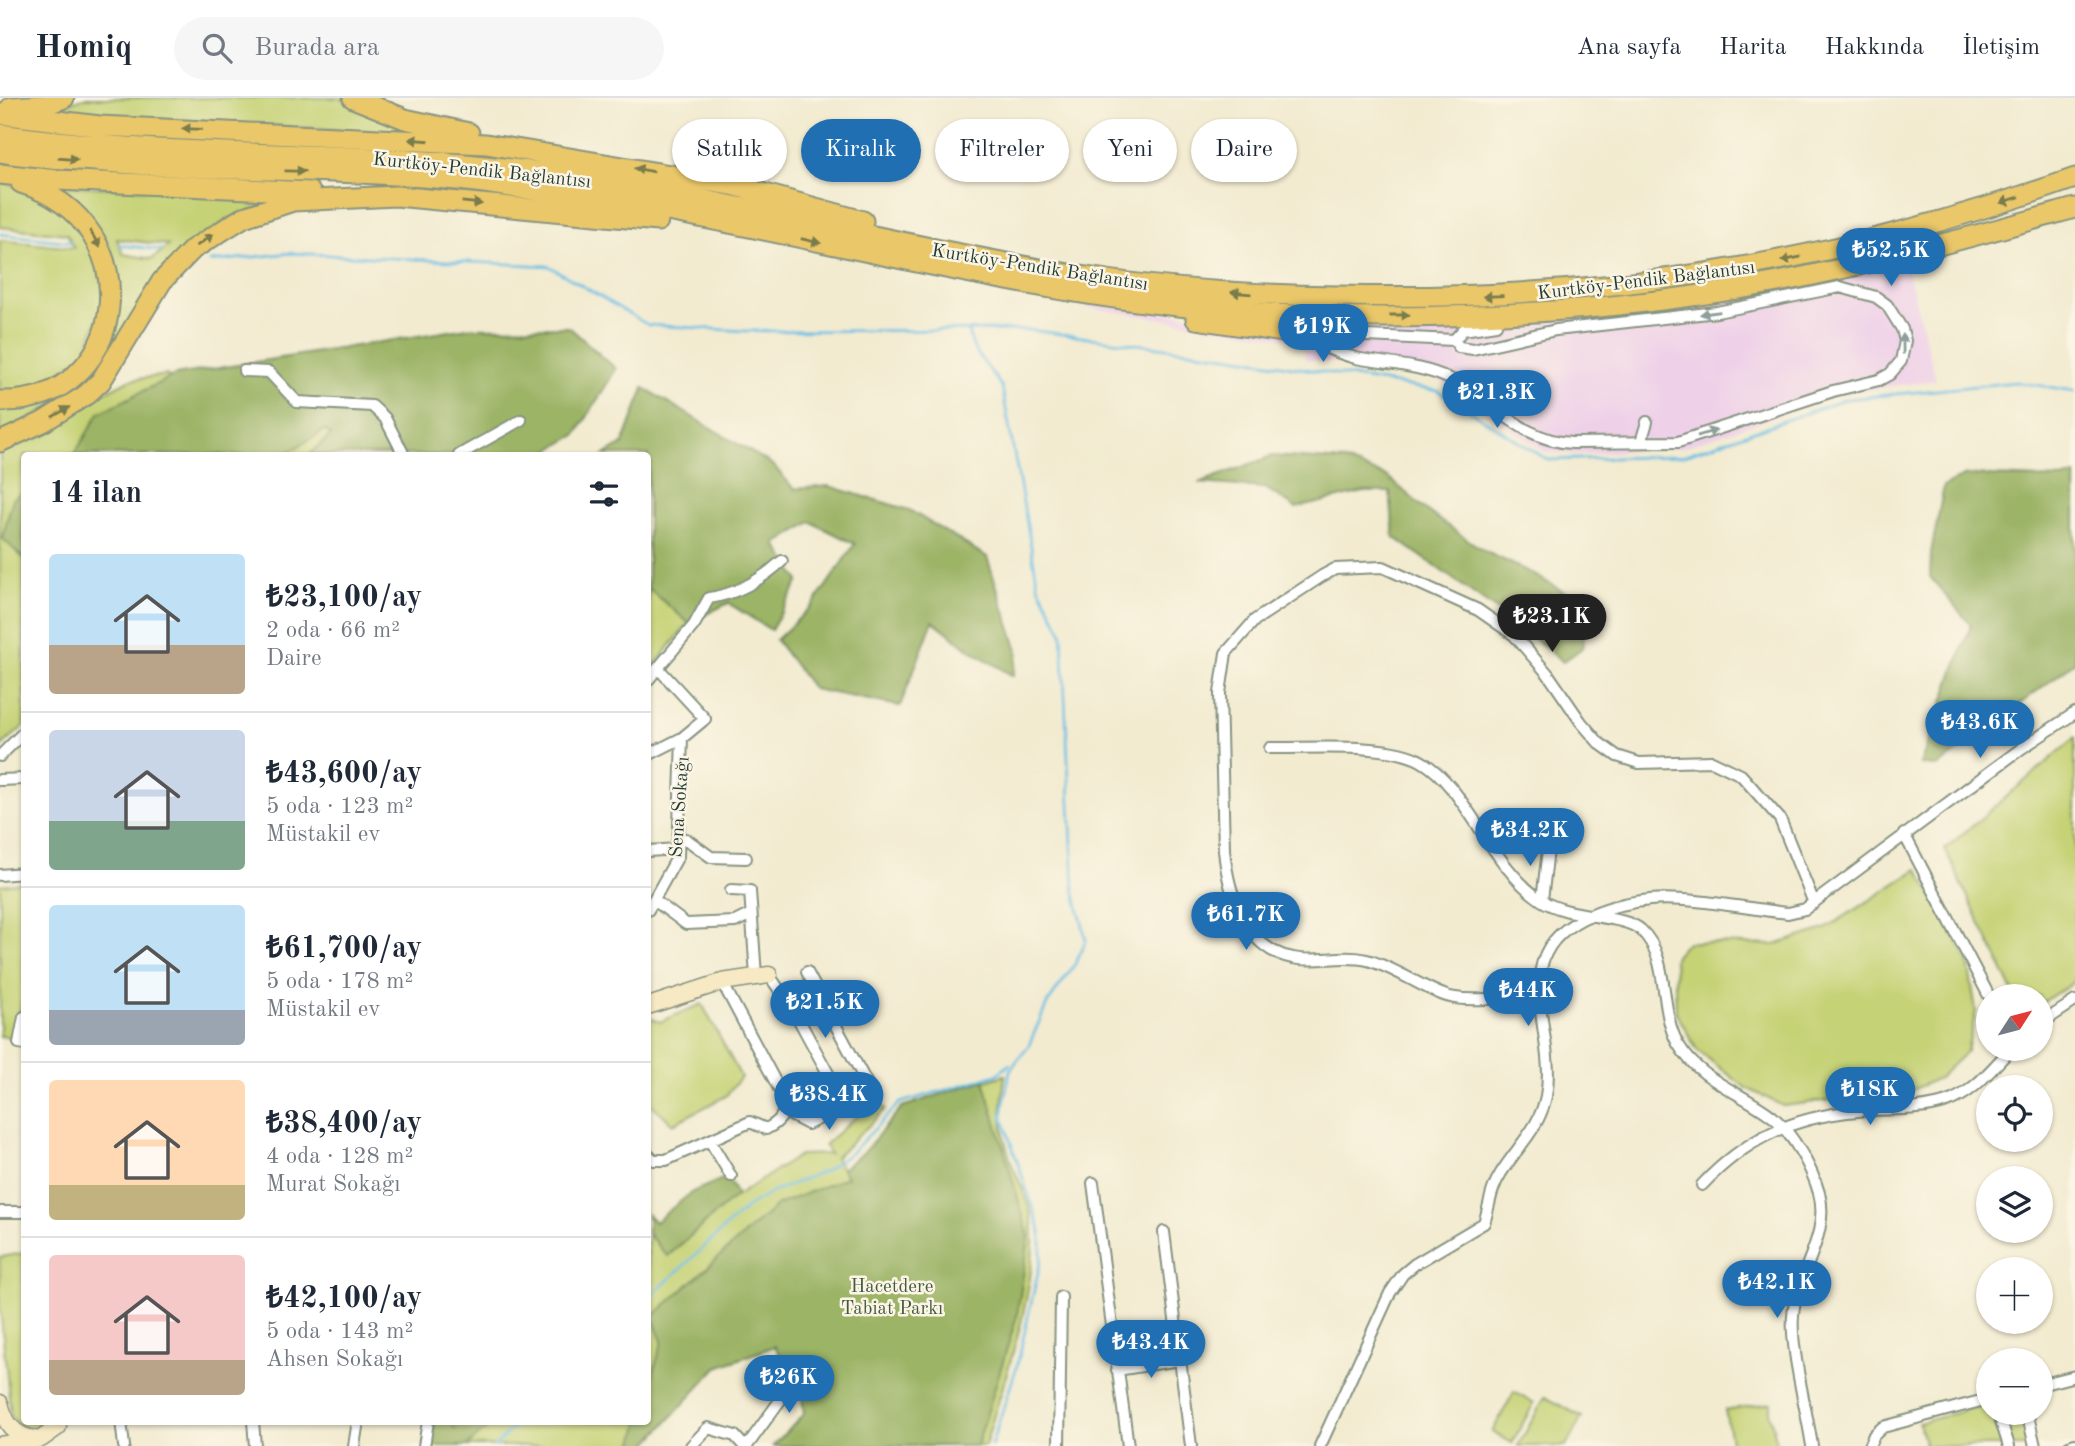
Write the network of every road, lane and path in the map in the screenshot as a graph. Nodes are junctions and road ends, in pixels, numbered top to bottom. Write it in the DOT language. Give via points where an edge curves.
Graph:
graph roads {
  1 [pos="64,98"];
  2 [pos="353,98"];
  3 [pos="0,107"];
  4 [pos="0,114"];
  5 [pos="0,134"];
  6 [pos="0,152"];
  7 [pos="569,158"];
  8 [pos="0,175"];
  9 [pos="2075,178"];
  10 [pos="396,196"];
  11 [pos="2075,208"];
  12 [pos="773,233"];
  13 [pos="970,257"];
  14 [pos="1857,264"];
  15 [pos="1049,288"];
  16 [pos="1496,325"];
  17 [pos="1290,333"];
  18 [pos="1370,338"];
  19 [pos="1454,340"];
  20 [pos="1364,359"];
  21 [pos="244,371"];
  22 [pos="0,401"];
  23 [pos="521,420"];
  24 [pos="1647,422"];
  25 [pos="0,442"];
  26 [pos="1641,442"];
  27 [pos="402,452"];
  28 [pos="464,452"];
  29 [pos="782,561"];
  30 [pos="659,668"];
  31 [pos="651,677"];
  32 [pos="2075,713"];
  33 [pos="21,735"];
  34 [pos="682,738"];
  35 [pos="1270,748"];
  36 [pos="651,754"];
  37 [pos="0,756"];
  38 [pos="21,779"];
  39 [pos="0,780"];
  40 [pos="1904,834"];
  41 [pos="1549,841"];
  42 [pos="677,845"];
  43 [pos="651,850"];
  44 [pos="746,858"];
  45 [pos="21,873"];
  46 [pos="0,874"];
  47 [pos="731,890"];
  48 [pos="654,900"];
  49 [pos="1542,900"];
  50 [pos="1814,903"];
  51 [pos="651,905"];
  52 [pos="751,914"];
  53 [pos="1585,916"];
  54 [pos="807,972"];
  55 [pos="763,976"];
  56 [pos="722,982"];
  57 [pos="1983,984"];
  58 [pos="1540,994"];
  59 [pos="2075,1001"];
  60 [pos="651,1005"];
  61 [pos="2053,1015"];
  62 [pos="2000,1061"];
  63 [pos="830,1077"];
  64 [pos="785,1112"];
  65 [pos="1784,1128"];
  66 [pos="710,1141"];
  67 [pos="651,1158"];
  68 [pos="731,1176"];
  69 [pos="1093,1183"];
  70 [pos="1702,1185"];
  71 [pos="0,1212"];
  72 [pos="21,1212"];
  73 [pos="1164,1232"];
  74 [pos="1061,1297"];
  75 [pos="1179,1360"];
  76 [pos="805,1366"];
  77 [pos="1117,1370"];
  78 [pos="2075,1376"];
  79 [pos="2053,1382"];
  80 [pos="1976,1402"];
  81 [pos="0,1404"];
  82 [pos="59,1425"];
  83 [pos="121,1425"];
  84 [pos="253,1425"];
  85 [pos="357,1425"];
  86 [pos="427,1425"];
  87 [pos="2002,1425"];
  88 [pos="2030,1425"];
  89 [pos="39,1443"];
  90 [pos="2075,1444"];
  91 [pos="0,1446"];
  92 [pos="124,1446"];
  93 [pos="255,1446"];
  94 [pos="354,1446"];
  95 [pos="424,1446"];
  96 [pos="691,1446"];
  97 [pos="746,1446"];
  98 [pos="1059,1446"];
  99 [pos="1128,1446"];
  100 [pos="1191,1446"];
  101 [pos="1320,1446"];
  102 [pos="1812,1446"];
  103 [pos="1870,1446"];
  104 [pos="2009,1446"];
  105 [pos="2035,1446"];
  106 [pos="2069,1446"];
  1 -- 3 [label="highway" via="44,105"];
  2 -- 7 [label="highway" via="405,119"];
  7 -- 4 [label="highway, one-way" via="486,144 100,126"];
  5 -- 13 [label="highway, Kurtköy-Pendik Bağlantısı" via="151,149 318,153 539,172 748,208"];
  6 -- 12 [label="highway, Kurtköy-Pendik Bağlantısı, one-way" via="159,167 319,171 479,183 648,207"];
  13 -- 7 [label="highway, one-way" via="736,186"];
  8 -- 10 [label="highway"];
  8 -- 22 [label="highway, one-way" via="37,188 78,216 103,252 110,283 106,326 81,368 48,390"];
  9 -- 13 [label="highway, Kurtköy-Pendik Bağlantısı, one-way" via="1852,247 1691,277 1546,293 1399,298 1265,295 1092,278"];
  10 -- 12 [label="highway, one-way"];
  25 -- 10 [label="highway, one-way" via="43,422 101,381 162,282 193,249 226,226 293,201"];
  11 -- 14 [label="highway, Kurtköy-Pendik Bağlantısı"];
  12 -- 15 [label="highway, Kurtköy-Pendik Bağlantısı, one-way"];
  15 -- 14 [label="highway, Kurtköy-Pendik Bağlantısı, one-way" via="1174,306 1273,313 1451,315 1605,306 1776,282"];
  14 -- 16 [label="highway" via="1819,281 1761,294"];
  15 -- 17 [label="highway" via="1095,307"];
  16 -- 19 [label="street" via="1463,330"];
  17 -- 18 [label="street"];
  17 -- 20 [label="street"];
  18 -- 19 [label="street"];
  18 -- 20 [label="street"];
  26 -- 19 [label="street, one-way" via="1678,442 1879,380 1900,362 1905,341 1902,329 1886,304 1840,287 1717,312 1534,333 1473,349 1459,347"];
  20 -- 26 [label="street" via="1449,378 1543,439"];
  21 -- 27 [label="street" via="269,372 297,402 372,406 385,418"];
  23 -- 28 [label="street"];
  24 -- 26 [label="street"];
  29 -- 30 [label="street" via="763,578 709,598"];
  30 -- 31 [label="street"];
  30 -- 34 [label="street" via="705,719"];
  32 -- 40 [label="street"];
  33 -- 37 [label="street"];
  34 -- 36 [label="street"];
  34 -- 42 [label="street, Sena Sokağı"];
  35 -- 49 [label="street" via="1398,751 1423,762 1448,786 1503,864"];
  38 -- 39 [label="street"];
  40 -- 50 [label="street"];
  40 -- 57 [label="street"];
  41 -- 49 [label="street"];
  42 -- 43 [label="street"];
  42 -- 44 [label="street" via="686,839 711,857"];
  42 -- 48 [label="street, Sena Sokağı" via="673,868"];
  45 -- 46 [label="street"];
  47 -- 52 [label="street" via="750,891"];
  48 -- 51 [label="street, Sena Sokağı"];
  48 -- 52 [label="street" via="686,924 735,922"];
  49 -- 53 [label="street"];
  50 -- 53 [label="street" via="1788,913 1650,900"];
  50 -- 58 [label="street" via="1780,819 1741,775 1712,761 1639,763 1617,756 1599,743 1531,653 1496,620 1383,566 1335,569 1255,620 1226,653 1220,693 1224,850 1243,918 1256,940 1273,953 1294,959 1364,959 1454,998"];
  52 -- 55 [label="street"];
  53 -- 58 [label="street" via="1548,950 1541,968"];
  53 -- 65 [label="street" via="1629,923 1641,930 1660,967 1669,1021 1678,1044 1714,1081"];
  54 -- 64 [label="street" via="872,1093 808,1124"];
  55 -- 56 [label="main road"];
  55 -- 63 [label="street" via="794,1011"];
  56 -- 60 [label="main road"];
  56 -- 64 [label="street" via="785,1100"];
  58 -- 101 [label="street" via="1548,1067 1542,1114 1490,1193 1484,1223 1415,1264 1390,1293"];
  59 -- 61 [label="street"];
  62 -- 65 [label="street" via="1976,1086 1949,1102 1916,1110 1856,1111"];
  64 -- 66 [label="street" via="777,1124 766,1129 750,1122"];
  65 -- 70 [label="street" via="1751,1142"];
  65 -- 102 [label="street" via="1822,1206 1816,1243 1793,1312"];
  66 -- 67 [label="street" via="666,1160"];
  66 -- 68 [label="street"];
  69 -- 77 [label="street"];
  71 -- 72 [label="street"];
  73 -- 75 [label="street"];
  74 -- 98 [label="street"];
  75 -- 77 [label="street"];
  75 -- 100 [label="street"];
  76 -- 97 [label="street"];
  77 -- 99 [label="street"];
  78 -- 79 [label="street"];
  80 -- 103 [label="street" via="1883,1427"];
  81 -- 89 [label="main road" via="13,1430"];
  81 -- 91 [label="main road"];
  82 -- 89 [label="main road"];
  83 -- 92 [label="street"];
  84 -- 93 [label="street"];
  85 -- 94 [label="street"];
  86 -- 95 [label="street"];
  87 -- 104 [label="street"];
  88 -- 105 [label="street"];
  89 -- 91 [label="main road"];
  90 -- 106 [label="street"];
  96 -- 97 [label="street" via="708,1428 735,1436"];
}
